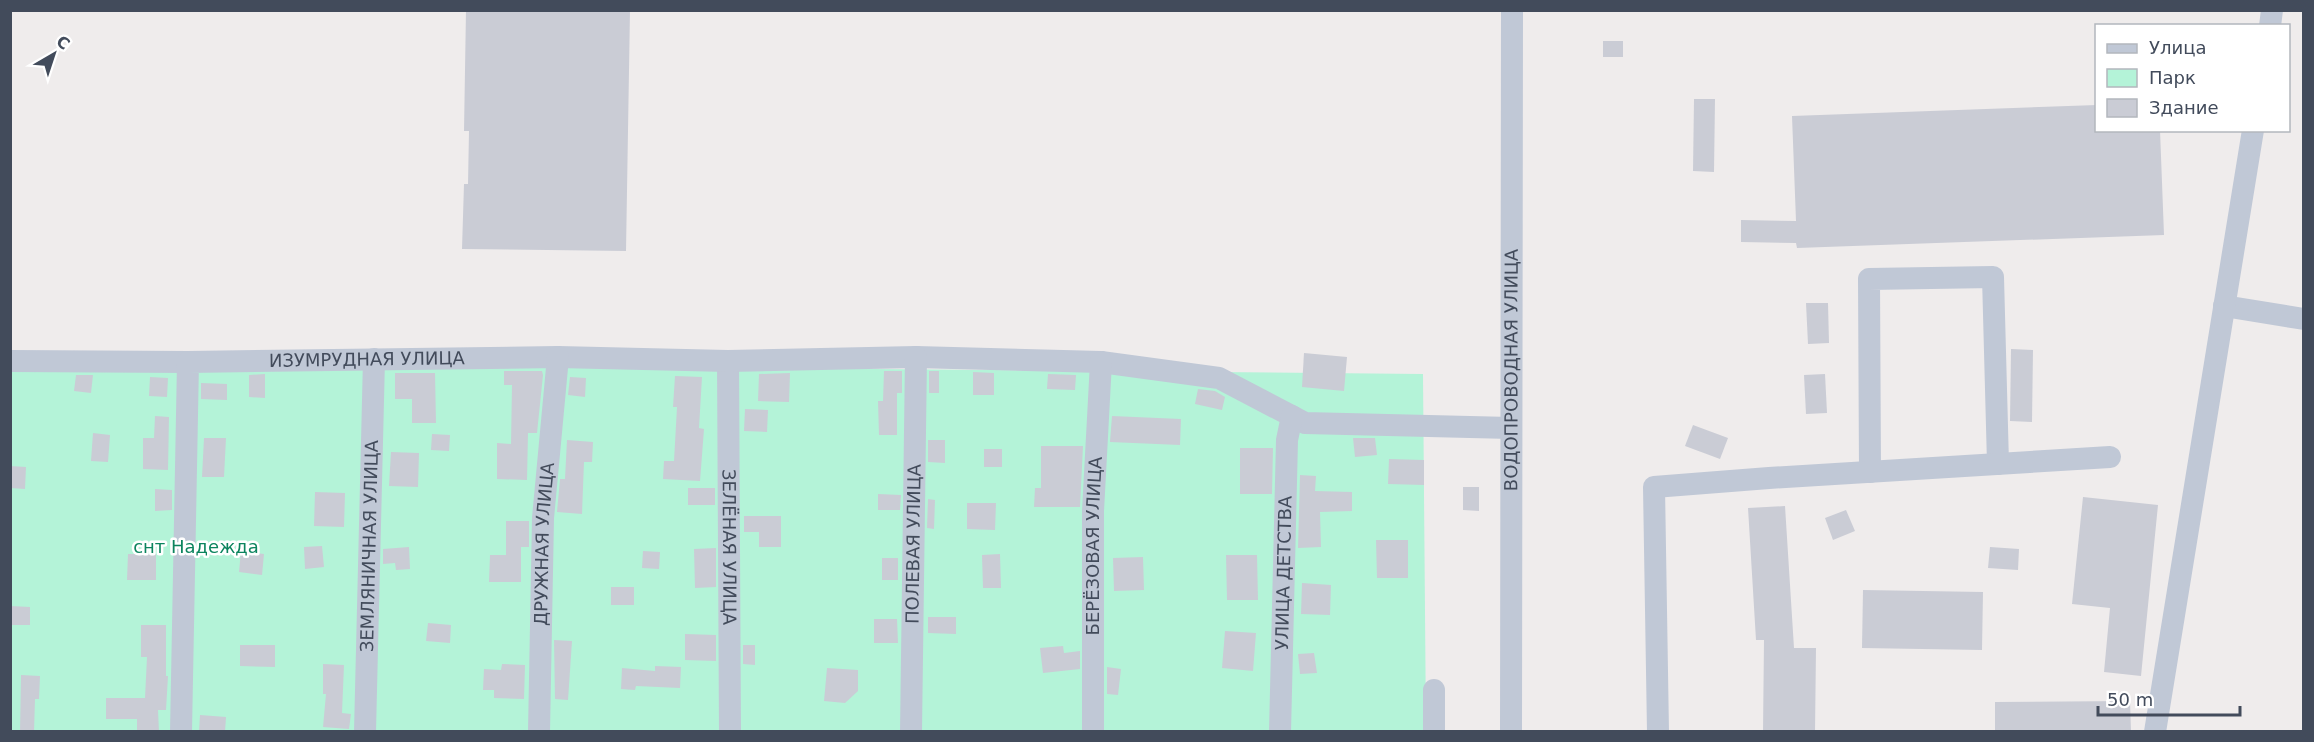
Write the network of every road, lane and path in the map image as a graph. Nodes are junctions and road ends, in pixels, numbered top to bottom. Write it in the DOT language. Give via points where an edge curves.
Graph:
graph roads {
  1 [pos="1512,10"];
  2 [pos="2253,132"];
  3 [pos="2224,306"];
  4 [pos="2304,319"];
  5 [pos="558,357"];
  6 [pos="916,357"];
  7 [pos="374,359"];
  8 [pos="10,361"];
  9 [pos="728,361"];
  10 [pos="188,362"];
  11 [pos="1101,362"];
  12 [pos="1292,416"];
  13 [pos="1511,428"];
  14 [pos="2110,457"];
  15 [pos="1998,464"];
  16 [pos="1870,472"];
  17 [pos="1434,690"];
  18 [pos="181,732"];
  19 [pos="365,732"];
  20 [pos="539,732"];
  21 [pos="730,732"];
  22 [pos="911,732"];
  23 [pos="1093,732"];
  24 [pos="1280,732"];
  25 [pos="1434,732"];
  26 [pos="1511,732"];
  27 [pos="1658,732"];
  28 [pos="2155,732"];
  1 -- 13 [label="street, ВОДОПРОВОДНАЯ УЛИЦА"];
  2 -- 3 [label="street"];
  3 -- 4 [label="street"];
  3 -- 28 [label="street"];
  5 -- 7 [label="street, ИЗУМРУДНАЯ УЛИЦА"];
  5 -- 9 [label="street, ИЗУМРУДНАЯ УЛИЦА"];
  5 -- 20 [label="street, ДРУЖНАЯ УЛИЦА" via="543,518"];
  6 -- 9 [label="street, ИЗУМРУДНАЯ УЛИЦА"];
  6 -- 11 [label="street, ИЗУМРУДНАЯ УЛИЦА"];
  6 -- 22 [label="street, ПОЛЕВАЯ УЛИЦА"];
  7 -- 10 [label="street, ИЗУМРУДНАЯ УЛИЦА"];
  7 -- 19 [label="street, ЗЕМЛЯНИЧНАЯ УЛИЦА"];
  8 -- 10 [label="street, ИЗУМРУДНАЯ УЛИЦА"];
  9 -- 21 [label="street, ЗЕЛЁНАЯ УЛИЦА"];
  10 -- 18 [label="street"];
  11 -- 12 [label="street, ИЗУМРУДНАЯ УЛИЦА" via="1219,378"];
  11 -- 23 [label="street, БЕРЁЗОВАЯ УЛИЦА" via="1093,511"];
  12 -- 13 [label="street, ИЗУМРУДНАЯ УЛИЦА" via="1305,423"];
  12 -- 24 [label="street, УЛИЦА ДЕТСТВА" via="1287,440"];
  13 -- 26 [label="street, ВОДОПРОВОДНАЯ УЛИЦА"];
  14 -- 15 [label="street"];
  15 -- 16 [label="street"];
  15 -- 16 [label="street" via="1993,277 1869,279"];
  16 -- 27 [label="street" via="1654,488"];
  17 -- 25 [label="street"];
}
